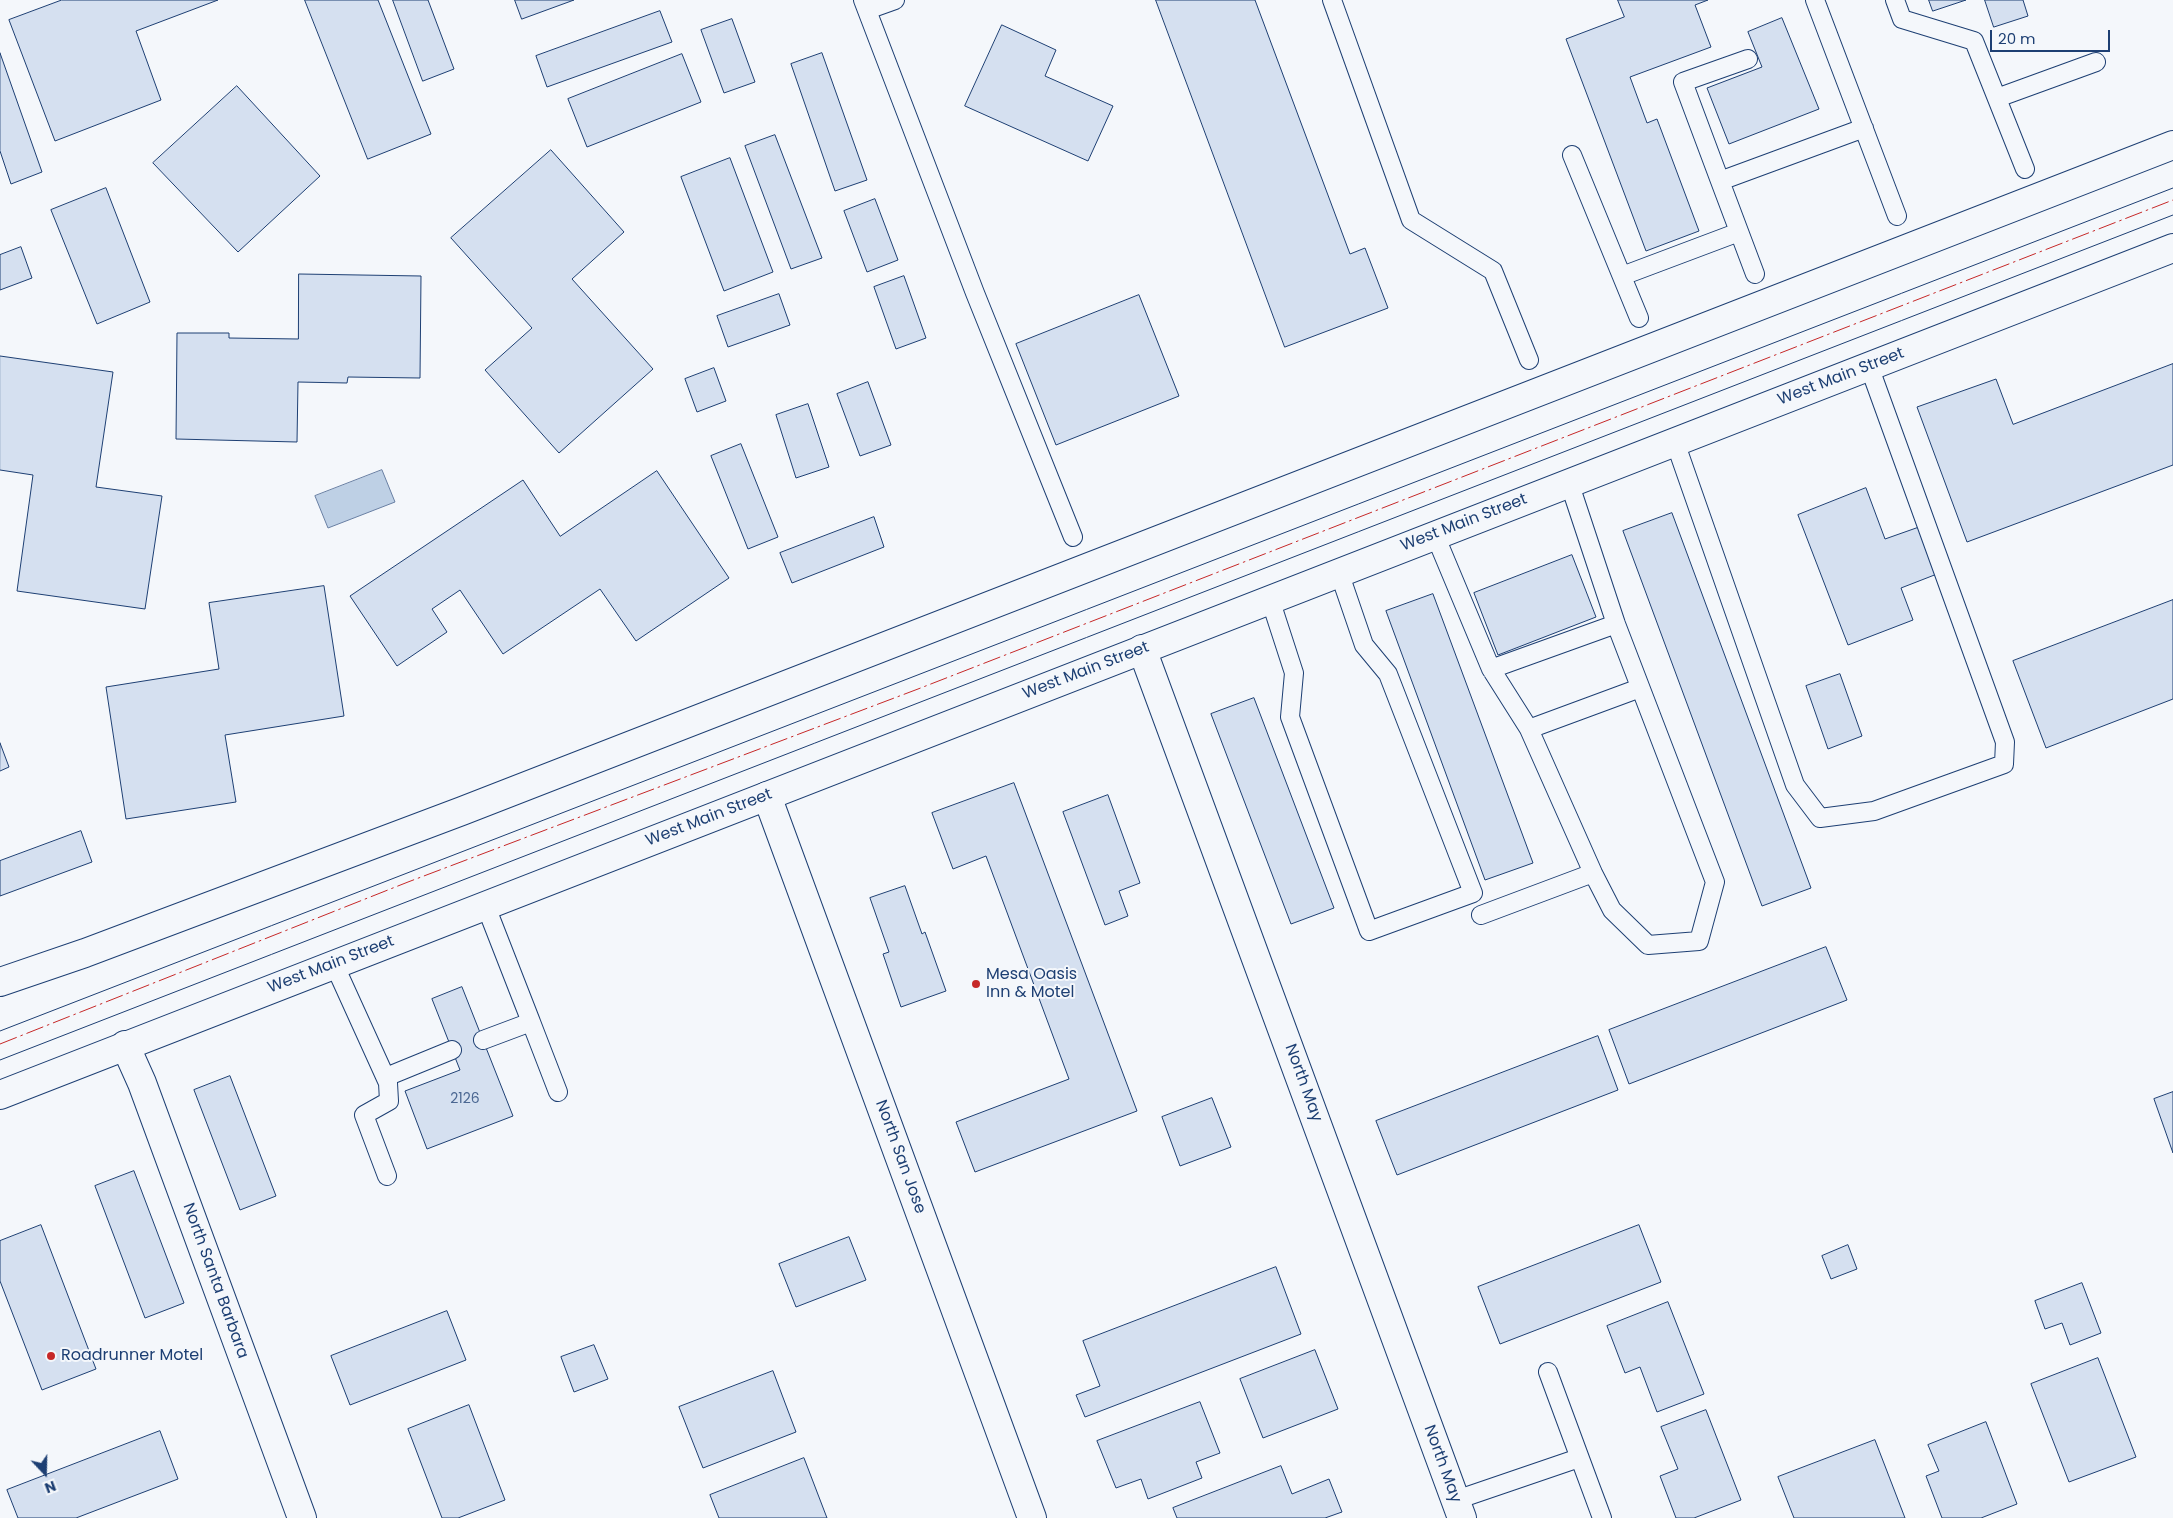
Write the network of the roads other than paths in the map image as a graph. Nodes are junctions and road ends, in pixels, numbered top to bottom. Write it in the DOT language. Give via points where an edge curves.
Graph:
graph roads {
  1 [pos="895,0"];
  2 [pos="1332,0"];
  3 [pos="1815,0"];
  4 [pos="1895,0"];
  5 [pos="865,5"];
  6 [pos="1748,58"];
  7 [pos="2096,62"];
  8 [pos="1997,98"];
  9 [pos="1864,128"];
  10 [pos="2173,144"];
  11 [pos="1572,155"];
  12 [pos="2025,169"];
  13 [pos="1720,181"];
  14 [pos="1897,216"];
  15 [pos="1739,232"];
  16 [pos="2173,248"];
  17 [pos="1755,274"];
  18 [pos="1622,276"];
  19 [pos="1639,318"];
  20 [pos="1529,360"];
  21 [pos="1869,366"];
  22 [pos="1675,442"];
  23 [pos="1569,482"];
  24 [pos="1435,535"];
  25 [pos="1073,537"];
  26 [pos="1339,572"];
  27 [pos="1270,599"];
  28 [pos="1616,624"];
  29 [pos="1142,649"];
  30 [pos="1492,669"];
  31 [pos="1640,688"];
  32 [pos="1529,729"];
  33 [pos="767,796"];
  34 [pos="1593,873"];
  35 [pos="485,904"];
  36 [pos="1481,916"];
  37 [pos="334,964"];
  38 [pos="0,982"];
  39 [pos="531,1022"];
  40 [pos="483,1040"];
  41 [pos="125,1045"];
  42 [pos="452,1050"];
  43 [pos="386,1077"];
  44 [pos="558,1092"];
  45 [pos="0,1095"];
  46 [pos="388,1176"];
  47 [pos="1548,1372"];
  48 [pos="1579,1458"];
  49 [pos="1459,1509"];
  50 [pos="302,1518"];
  51 [pos="1032,1518"];
  52 [pos="1602,1518"];
  1 -- 5 [label="lane"];
  2 -- 20 [label="lane" via="1411,220 1493,271"];
  3 -- 9 [label="lane"];
  4 -- 8 [label="lane" via="1902,19 1974,42"];
  5 -- 25 [label="lane"];
  6 -- 13 [label="lane" via="1683,82"];
  7 -- 8 [label="lane"];
  8 -- 12 [label="lane"];
  9 -- 13 [label="lane"];
  9 -- 14 [label="lane"];
  10 -- 38 [label="main road" via="462,811 94,950"];
  11 -- 18 [label="lane"];
  13 -- 15 [label="lane"];
  15 -- 17 [label="lane"];
  15 -- 18 [label="lane"];
  16 -- 21 [label="main road, West Main Street"];
  18 -- 19 [label="lane"];
  21 -- 22 [label="main road, West Main Street"];
  21 -- 22 [label="lane" via="2005,742 2004,764 1874,811 1820,818 1795,785"];
  22 -- 23 [label="main road, West Main Street"];
  23 -- 24 [label="main road, West Main Street"];
  23 -- 28 [label="lane"];
  24 -- 26 [label="main road, West Main Street"];
  24 -- 30 [label="lane"];
  26 -- 27 [label="main road, West Main Street"];
  26 -- 27 [label="lane" via="1364,645 1388,674 1472,893 1369,931 1290,718 1294,673"];
  27 -- 29 [label="main road, West Main Street"];
  28 -- 30 [label="lane"];
  28 -- 31 [label="lane"];
  29 -- 33 [label="main road, West Main Street"];
  29 -- 49 [label="main road, North May"];
  30 -- 32 [label="lane"];
  31 -- 32 [label="lane"];
  31 -- 34 [label="lane" via="1715,882 1699,941 1648,945 1612,910"];
  32 -- 34 [label="lane"];
  33 -- 35 [label="main road, West Main Street"];
  33 -- 51 [label="main road, North San Jose"];
  34 -- 36 [label="lane"];
  35 -- 37 [label="main road, West Main Street"];
  35 -- 39 [label="lane"];
  37 -- 41 [label="main road, West Main Street"];
  37 -- 43 [label="lane"];
  39 -- 40 [label="lane"];
  39 -- 44 [label="lane"];
  41 -- 45 [label="main road, West Main Street"];
  41 -- 50 [label="main road, North Santa Barbara" via="142,1083"];
  42 -- 43 [label="lane"];
  43 -- 46 [label="lane" via="389,1101 364,1115"];
  47 -- 48 [label="lane"];
  48 -- 49 [label="lane"];
  48 -- 52 [label="lane"];
}
